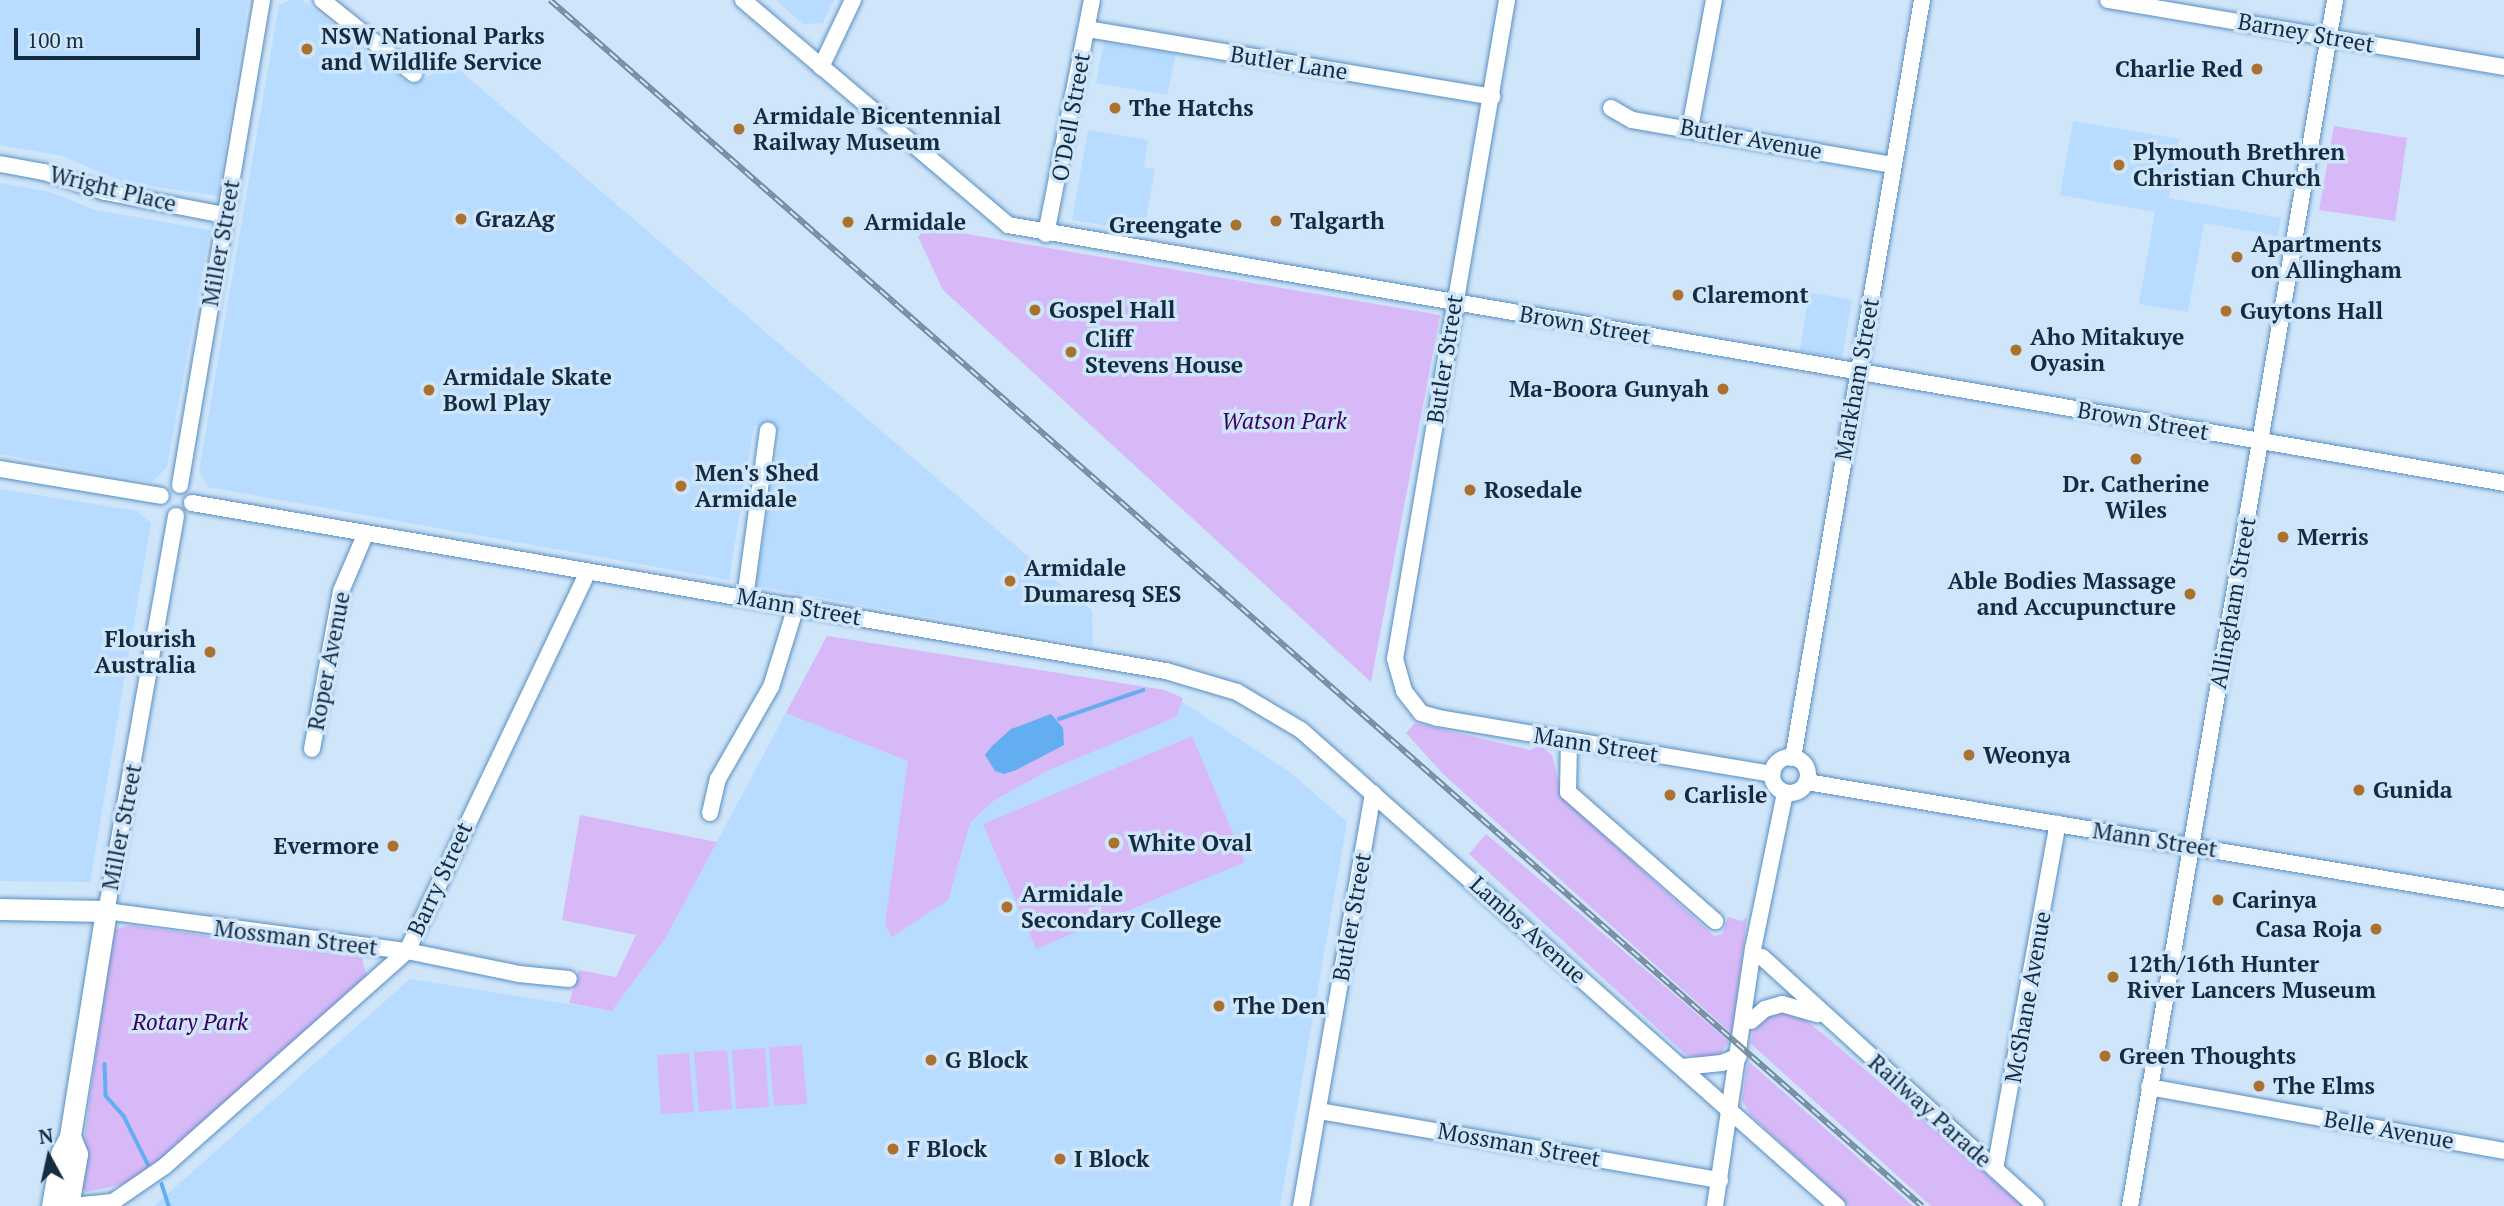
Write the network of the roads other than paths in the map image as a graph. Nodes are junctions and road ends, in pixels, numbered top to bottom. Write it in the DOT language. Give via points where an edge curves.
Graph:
graph roads {
  1 [pos="262,0"];
  2 [pos="322,0"];
  3 [pos="743,0"];
  4 [pos="853,0"];
  5 [pos="1092,0"];
  6 [pos="1507,0"];
  7 [pos="1714,0"];
  8 [pos="1922,0"];
  9 [pos="2108,0"];
  10 [pos="2335,0"];
  11 [pos="1087,29"];
  12 [pos="2329,37"];
  13 [pos="821,67"];
  14 [pos="2504,67"];
  15 [pos="414,74"];
  16 [pos="1492,97"];
  17 [pos="1611,108"];
  18 [pos="1690,128"];
  19 [pos="0,164"];
  20 [pos="1893,164"];
  21 [pos="225,215"];
  22 [pos="1046,234"];
  23 [pos="1454,302"];
  24 [pos="1858,372"];
  25 [pos="768,431"];
  26 [pos="2260,442"];
  27 [pos="0,469"];
  28 [pos="2504,483"];
  29 [pos="180,485"];
  30 [pos="161,496"];
  31 [pos="192,503"];
  32 [pos="176,516"];
  33 [pos="365,535"];
  34 [pos="588,572"];
  35 [pos="745,598"];
  36 [pos="796,606"];
  37 [pos="1421,713"];
  38 [pos="1569,741"];
  39 [pos="312,749"];
  40 [pos="1793,758"];
  41 [pos="1772,774"];
  42 [pos="1807,782"];
  43 [pos="1373,793"];
  44 [pos="1785,793"];
  45 [pos="709,813"];
  46 [pos="2058,824"];
  47 [pos="2192,845"];
  48 [pos="2504,899"];
  49 [pos="0,909"];
  50 [pos="106,911"];
  51 [pos="1715,921"];
  52 [pos="1760,931"];
  53 [pos="407,951"];
  54 [pos="1762,957"];
  55 [pos="569,979"];
  56 [pos="1823,1016"];
  57 [pos="1748,1024"];
  58 [pos="1739,1056"];
  59 [pos="1682,1068"];
  60 [pos="2149,1087"];
  61 [pos="1319,1111"];
  62 [pos="1732,1111"];
  63 [pos="70,1137"];
  64 [pos="2504,1151"];
  65 [pos="1995,1169"];
  66 [pos="1720,1180"];
  67 [pos="108,1204"];
  68 [pos="52,1206"];
  69 [pos="68,1206"];
  70 [pos="73,1206"];
  71 [pos="1301,1206"];
  72 [pos="1715,1206"];
  73 [pos="1837,1206"];
  74 [pos="2036,1206"];
  75 [pos="2130,1206"];
  1 -- 21 [label="street, Miller Street"];
  2 -- 15 [label="street"];
  3 -- 13 [label="street, Brown Street"];
  4 -- 13 [label="street"];
  5 -- 11 [label="street, O'Dell Street"];
  6 -- 16 [label="street, Butler Street"];
  7 -- 18 [label="street"];
  8 -- 20 [label="street, Markham Street"];
  9 -- 12 [label="street, Barney Street"];
  10 -- 12 [label="street, Allingham Street"];
  11 -- 16 [label="street, Butler Lane"];
  11 -- 22 [label="street, O'Dell Street"];
  12 -- 14 [label="street, Barney Street"];
  12 -- 26 [label="street, Allingham Street"];
  13 -- 22 [label="street, Brown Street" via="1007,225"];
  16 -- 23 [label="street, Butler Street"];
  17 -- 18 [label="street, Butler Avenue" via="1632,120"];
  18 -- 20 [label="street, Butler Avenue"];
  19 -- 21 [label="street, Wright Place" via="44,172 105,192"];
  20 -- 24 [label="street, Markham Street"];
  21 -- 29 [label="street, Miller Street"];
  22 -- 23 [label="street, Brown Street"];
  23 -- 24 [label="street, Brown Street"];
  23 -- 37 [label="street, Butler Street" via="1395,659 1404,691"];
  24 -- 26 [label="street, Brown Street"];
  24 -- 40 [label="street, Markham Street"];
  25 -- 35 [label="street"];
  26 -- 28 [label="street, Brown Street"];
  26 -- 47 [label="street, Allingham Street"];
  27 -- 30 [label="street"];
  29 -- 30 [label="street" via="168,487"];
  29 -- 31 [label="street" via="189,492"];
  30 -- 32 [label="street" via="164,510"];
  31 -- 32 [label="street" via="186,513"];
  31 -- 33 [label="street, Mann Street"];
  32 -- 50 [label="street, Miller Street"];
  33 -- 34 [label="street, Mann Street"];
  33 -- 39 [label="street, Roper Avenue" via="341,591"];
  34 -- 35 [label="street, Mann Street"];
  34 -- 53 [label="street, Barry Street"];
  35 -- 36 [label="street, Mann Street"];
  36 -- 43 [label="street, Mann Street" via="1204,681 1237,692 1301,730"];
  36 -- 45 [label="street" via="771,687 719,779"];
  37 -- 38 [label="street, Mann Street"];
  38 -- 41 [label="street, Mann Street"];
  38 -- 51 [label="street" via="1568,792"];
  40 -- 41 [label="street" via="1782,760"];
  40 -- 42 [label="street" via="1806,768"];
  41 -- 44 [label="street" via="1774,784"];
  42 -- 44 [label="street" via="1797,791"];
  42 -- 46 [label="street, Mann Street"];
  43 -- 59 [label="street, Lambs Avenue"];
  43 -- 61 [label="street, Butler Street"];
  44 -- 52 [label="street"];
  46 -- 47 [label="street, Mann Street"];
  46 -- 65 [label="street, McShane Avenue"];
  47 -- 48 [label="street, Mann Street"];
  47 -- 60 [label="street, Allingham Street"];
  49 -- 50 [label="main road"];
  50 -- 53 [label="street, Mossman Street"];
  50 -- 63 [label="main road, Miller Street"];
  52 -- 54 [label="street"];
  52 -- 57 [label="street" via="1751,962"];
  53 -- 55 [label="street, Mossman Street" via="519,974"];
  53 -- 67 [label="street, Barry Street" via="165,1166"];
  54 -- 56 [label="street, Railway Parade"];
  54 -- 57 [label="street"];
  56 -- 57 [label="street, Railway Parade" via="1783,1004 1765,1009"];
  56 -- 65 [label="street, Railway Parade"];
  57 -- 58 [label="street"];
  58 -- 59 [label="street"];
  58 -- 62 [label="street"];
  59 -- 62 [label="street, Lambs Avenue"];
  60 -- 64 [label="street, Belle Avenue"];
  60 -- 75 [label="street, Allingham Street"];
  61 -- 66 [label="street, Mossman Street"];
  61 -- 71 [label="street, Butler Street"];
  62 -- 66 [label="street"];
  62 -- 73 [label="street, Lambs Avenue"];
  63 -- 68 [label="main road, Miller Street" via="61,1154"];
  63 -- 69 [label="main road, Miller Street" via="78,1154"];
  65 -- 74 [label="street, Railway Parade"];
  66 -- 72 [label="street"];
  67 -- 70 [label="street, Barry Street"];
}
